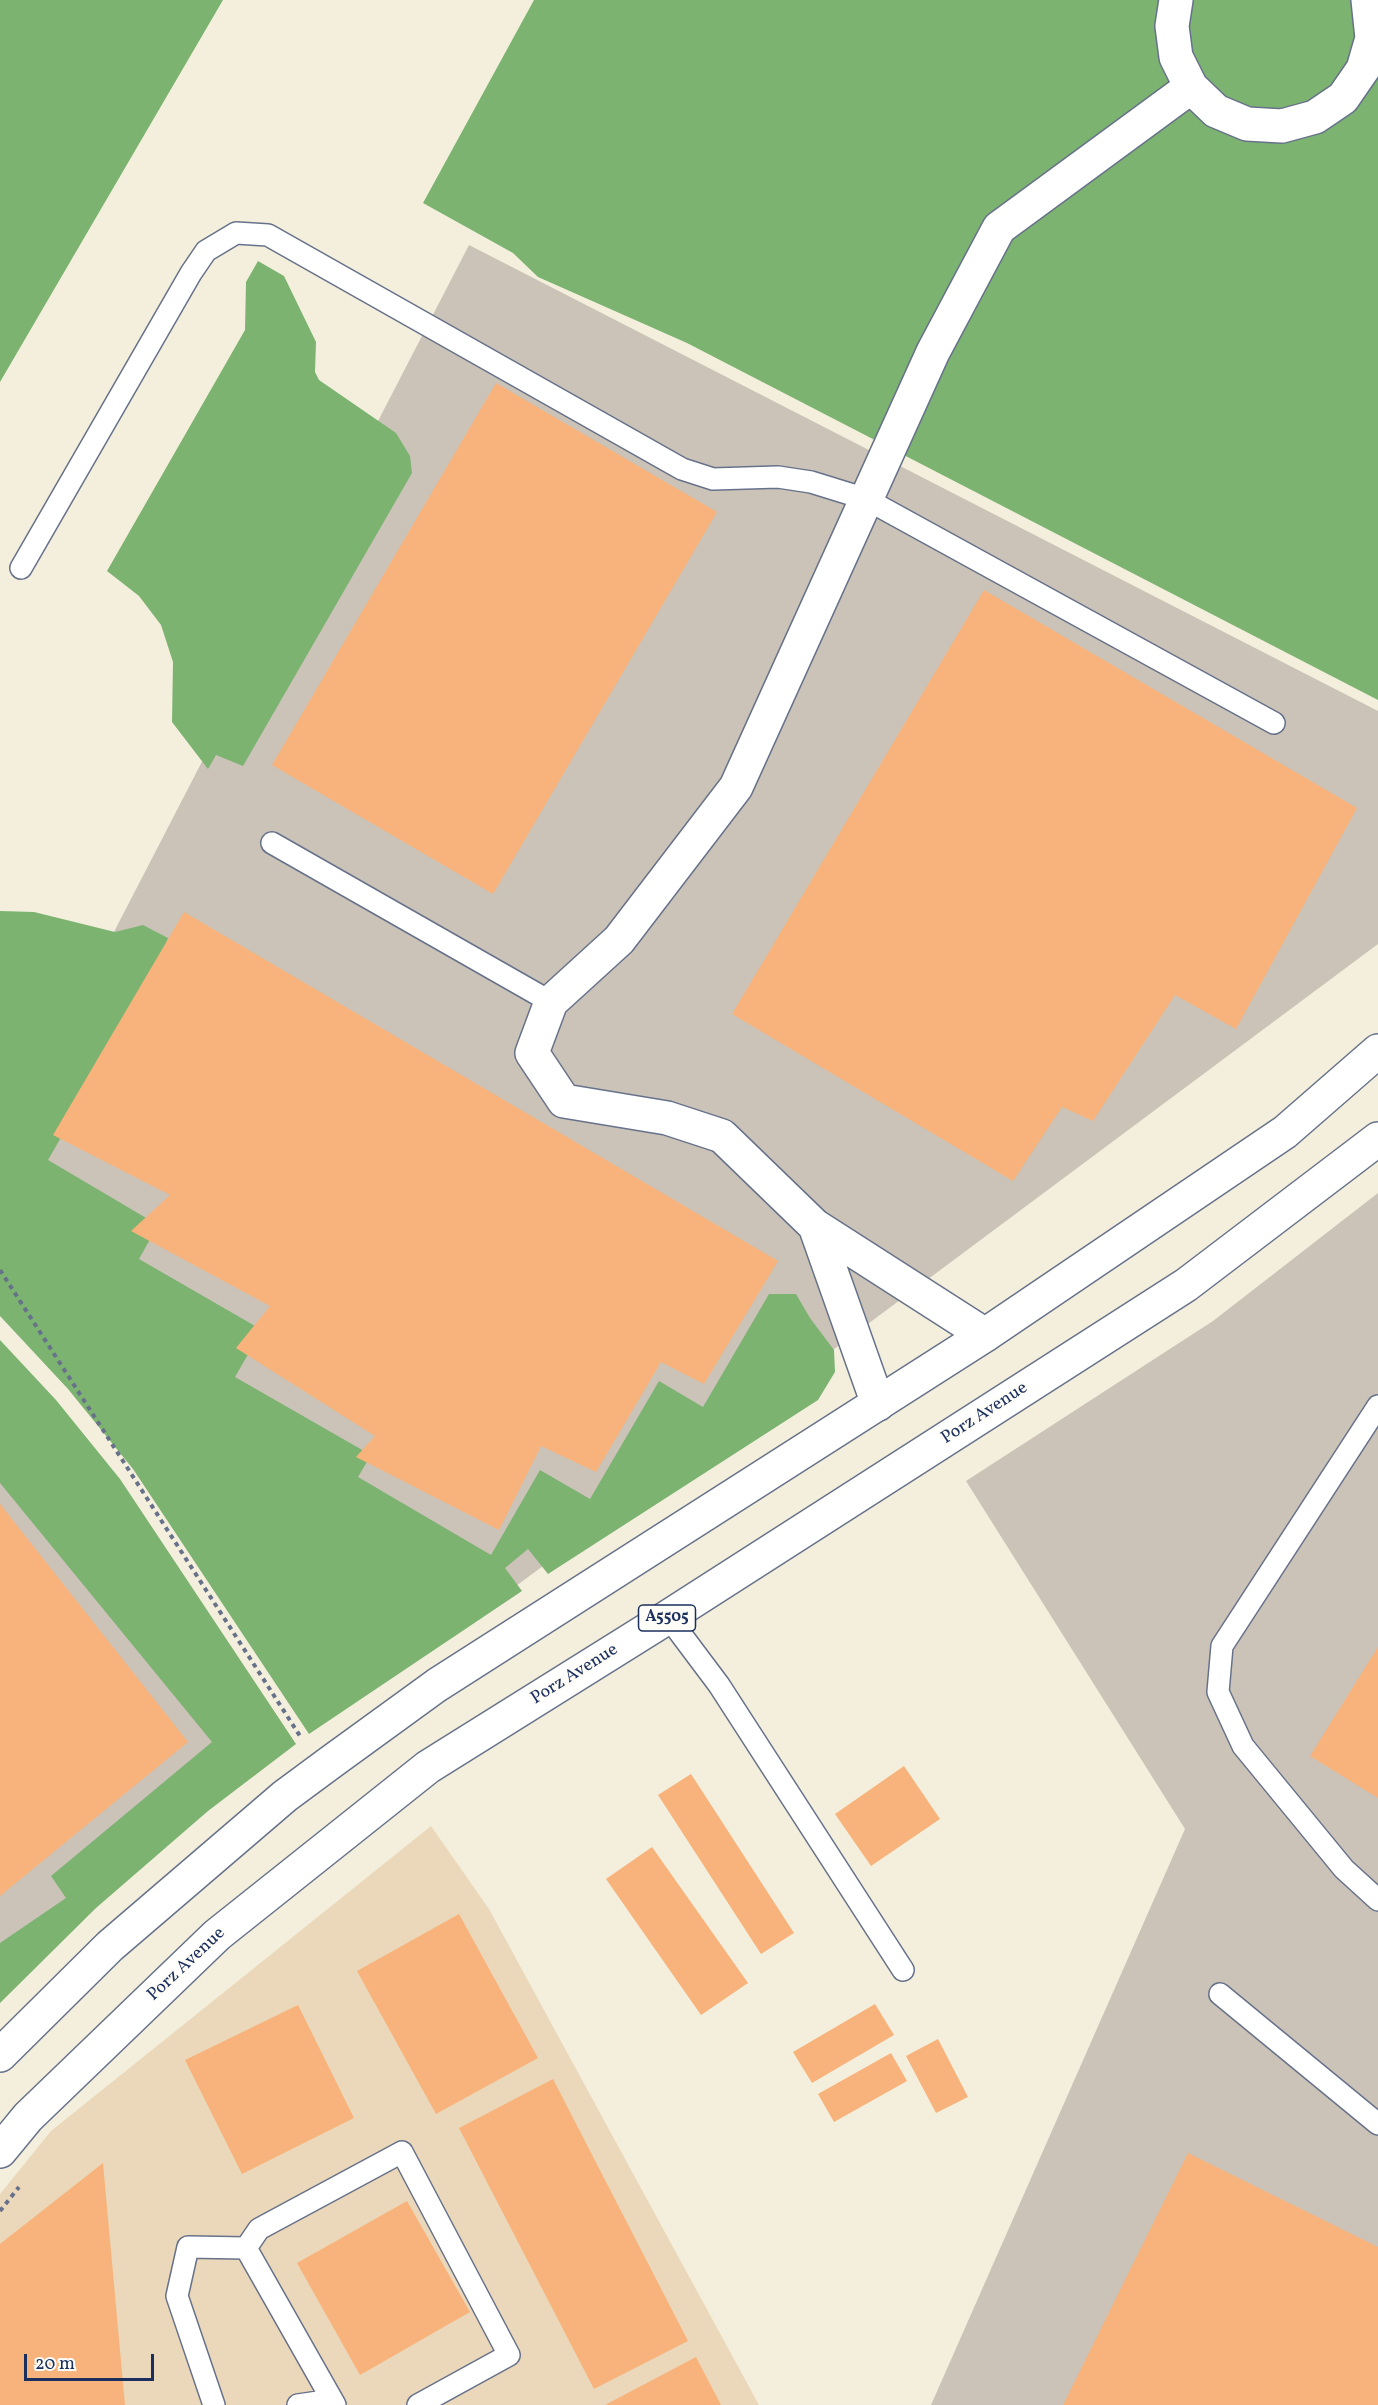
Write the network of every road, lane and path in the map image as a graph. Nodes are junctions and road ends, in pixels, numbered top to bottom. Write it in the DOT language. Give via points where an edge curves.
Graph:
graph roads {
  1 [pos="1176,0"];
  2 [pos="1368,0"];
  3 [pos="1371,75"];
  4 [pos="1191,87"];
  5 [pos="866,499"];
  6 [pos="21,568"];
  7 [pos="1275,723"];
  8 [pos="272,843"];
  9 [pos="551,1002"];
  10 [pos="1378,1051"];
  11 [pos="1378,1139"];
  12 [pos="815,1226"];
  13 [pos="0,1270"];
  14 [pos="985,1335"];
  15 [pos="879,1404"];
  16 [pos="1378,1406"];
  17 [pos="668,1617"];
  18 [pos="302,1739"];
  19 [pos="1378,1900"];
  20 [pos="903,1970"];
  21 [pos="1220,1994"];
  22 [pos="0,2055"];
  23 [pos="1378,2124"];
  24 [pos="0,2151"];
  25 [pos="246,2248"];
  26 [pos="334,2402"];
  27 [pos="214,2405"];
  28 [pos="298,2405"];
  29 [pos="418,2405"];
  1 -- 4 [label="main road" via="1172,26 1176,57"];
  2 -- 3 [label="main road"];
  3 -- 4 [label="main road" via="1315,117 1282,126 1247,124 1216,111"];
  4 -- 5 [label="main road" via="999,228 933,352"];
  5 -- 6 [label="lane" via="811,482 778,477 713,478 682,469 296,249 268,235 236,233 206,251 191,273"];
  5 -- 7 [label="lane"];
  5 -- 9 [label="main road" via="736,787 619,940"];
  8 -- 9 [label="lane"];
  9 -- 12 [label="main road" via="532,1053 564,1101 667,1118 722,1137"];
  10 -- 14 [label="main road" via="1285,1132"];
  11 -- 17 [label="main road, Porz Avenue / A5505" via="1186,1285"];
  12 -- 14 [label="main road"];
  12 -- 15 [label="main road"];
  13 -- 18 [label="path"];
  14 -- 15 [label="main road"];
  15 -- 22 [label="main road" via="437,1685 313,1775 110,1946"];
  16 -- 19 [label="lane" via="1222,1646 1218,1692 1243,1746 1344,1869"];
  17 -- 20 [label="lane" via="719,1685"];
  17 -- 24 [label="main road, Porz Avenue / A5505" via="428,1767 217,1935 28,2117"];
  21 -- 23 [label="lane"];
  25 -- 26 [label="lane"];
  25 -- 27 [label="lane" via="188,2247 177,2296"];
  25 -- 29 [label="lane" via="259,2229 402,2152 509,2355"];
  26 -- 28 [label="lane"];
}
